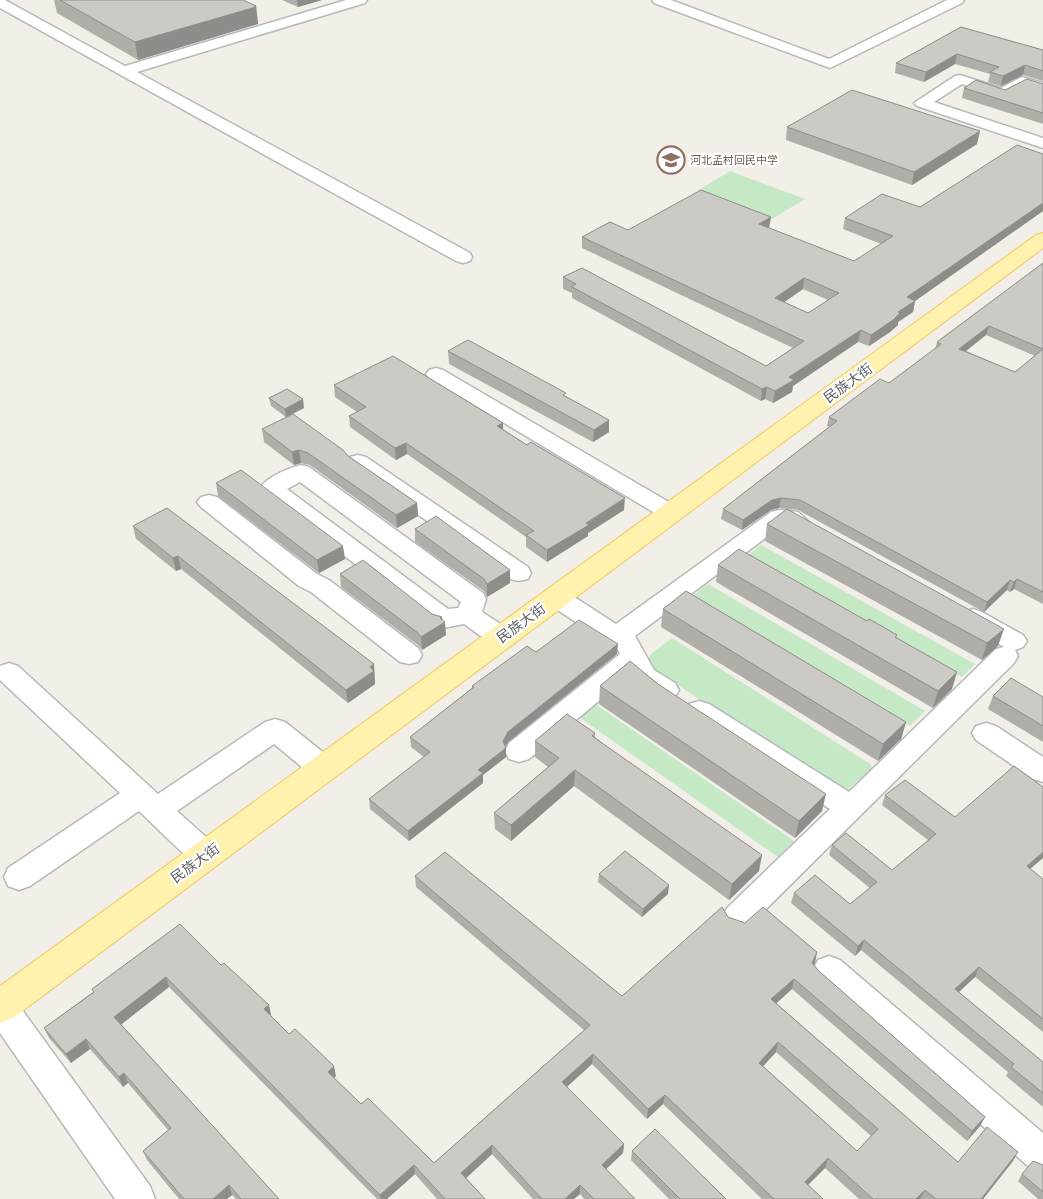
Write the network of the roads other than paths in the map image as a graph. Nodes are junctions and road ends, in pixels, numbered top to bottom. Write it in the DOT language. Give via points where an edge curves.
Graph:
graph roads {
  1 [pos="360,0"];
  2 [pos="660,0"];
  3 [pos="957,0"];
  4 [pos="0,3"];
  5 [pos="124,71"];
  6 [pos="1043,88"];
  7 [pos="1043,143"];
  8 [pos="1043,239"];
  9 [pos="463,257"];
  10 [pos="436,374"];
  11 [pos="358,462"];
  12 [pos="209,502"];
  13 [pos="671,512"];
  14 [pos="416,529"];
  15 [pos="816,532"];
  16 [pos="365,560"];
  17 [pos="518,573"];
  18 [pos="320,586"];
  19 [pos="556,597"];
  20 [pos="954,608"];
  21 [pos="468,614"];
  22 [pos="618,636"];
  23 [pos="502,637"];
  24 [pos="409,655"];
  25 [pos="634,657"];
  26 [pos="9,673"];
  27 [pos="986,733"];
  28 [pos="519,751"];
  29 [pos="324,768"];
  30 [pos="1043,772"];
  31 [pos="148,802"];
  32 [pos="851,808"];
  33 [pos="206,855"];
  34 [pos="20,877"];
  35 [pos="738,917"];
  36 [pos="828,970"];
  37 [pos="0,1007"];
  38 [pos="1043,1156"];
  39 [pos="137,1199"];
  1 -- 5 [label="street"];
  2 -- 3 [label="street" via="830,64"];
  4 -- 5 [label="street"];
  5 -- 9 [label="street"];
  6 -- 7 [label="street" via="1022,82 1004,93 960,80 922,104"];
  8 -- 13 [label="main road, 民族大街"];
  10 -- 13 [label="street"];
  11 -- 14 [label="street"];
  12 -- 18 [label="street"];
  13 -- 19 [label="main road, 民族大街"];
  14 -- 16 [label="street"];
  14 -- 16 [label="street" via="301,472 270,488"];
  14 -- 17 [label="street"];
  14 -- 21 [label="street" via="474,599"];
  15 -- 22 [label="street" via="790,517 779,517"];
  16 -- 18 [label="street"];
  16 -- 21 [label="street" via="443,619"];
  18 -- 24 [label="street"];
  19 -- 22 [label="street"];
  19 -- 23 [label="main road, 民族大街"];
  20 -- 32 [label="street" via="1010,648"];
  21 -- 23 [label="street"];
  22 -- 25 [label="street" via="628,644"];
  23 -- 29 [label="main road, 民族大街"];
  25 -- 28 [label="street"];
  25 -- 32 [label="street" via="644,676"];
  26 -- 31 [label="street"];
  27 -- 30 [label="street"];
  29 -- 31 [label="street" via="275,728"];
  29 -- 33 [label="main road, 民族大街"];
  31 -- 33 [label="street"];
  31 -- 34 [label="street"];
  32 -- 35 [label="street"];
  33 -- 37 [label="main road, 民族大街"];
  36 -- 38 [label="street"];
  37 -- 39 [label="street"];
}
